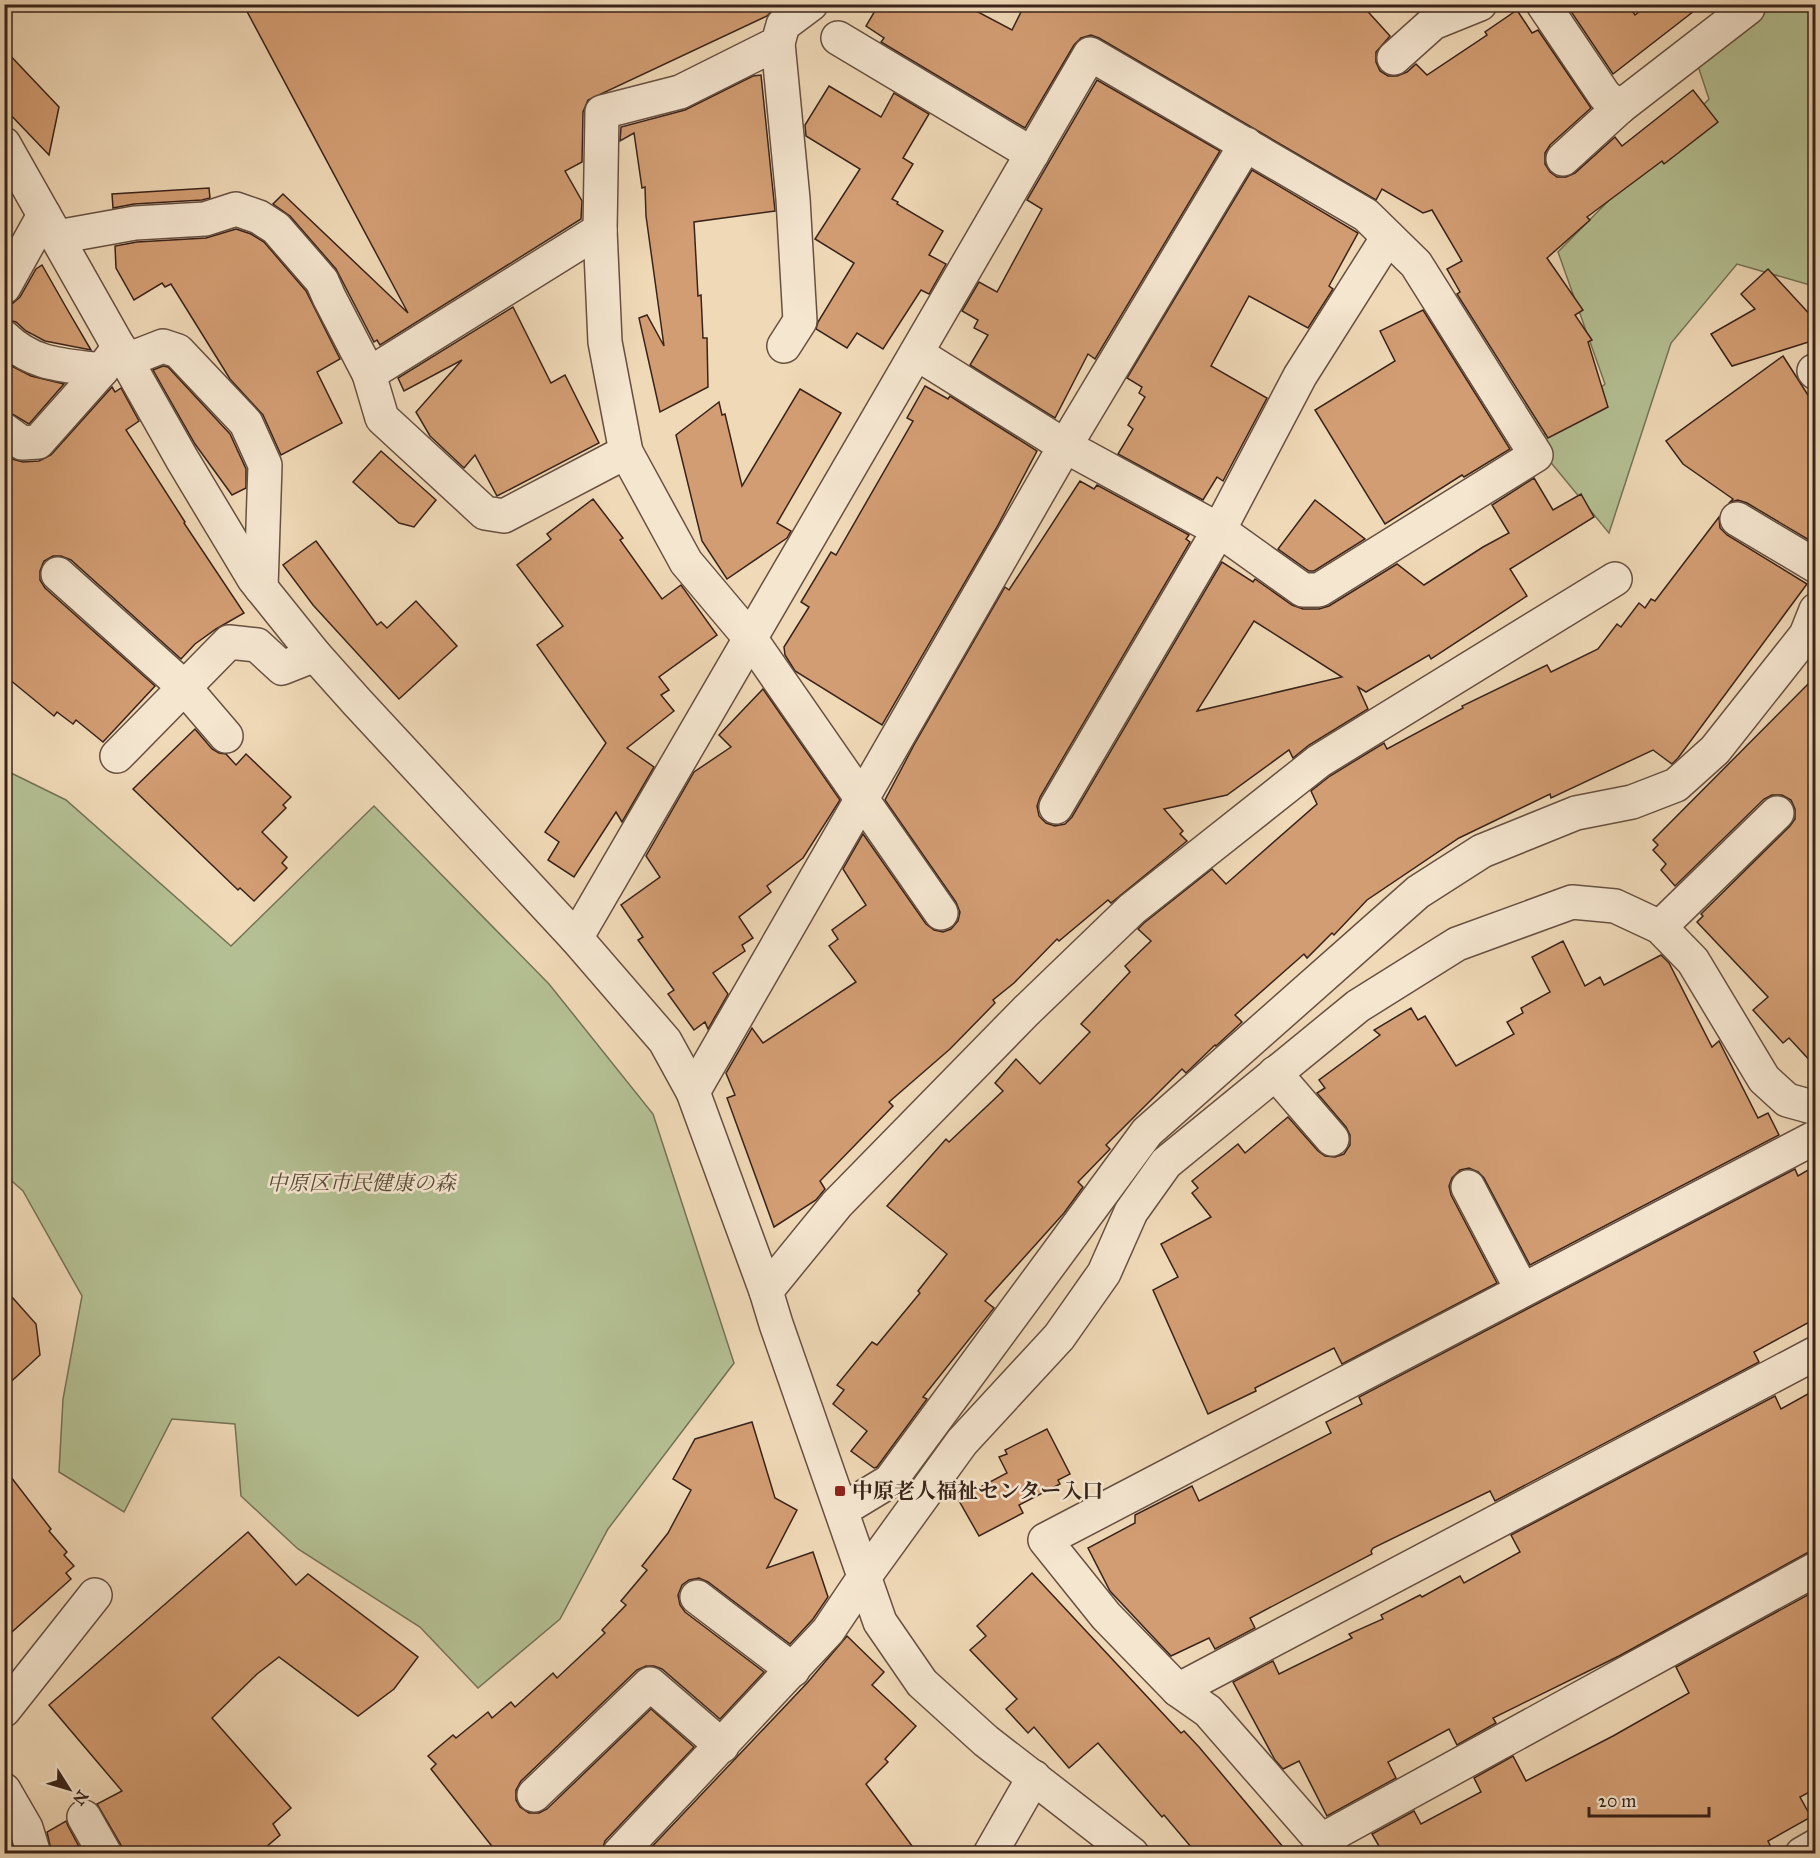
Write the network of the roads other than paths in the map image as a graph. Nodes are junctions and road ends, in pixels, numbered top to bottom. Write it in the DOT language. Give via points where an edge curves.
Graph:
graph roads {
  1 [pos="1480,4"];
  2 [pos="1543,4"];
  3 [pos="1749,4"];
  4 [pos="1425,14"];
  5 [pos="799,21"];
  6 [pos="1394,58"];
  7 [pos="1620,107"];
  8 [pos="4,144"];
  9 [pos="1246,144"];
  10 [pos="1032,154"];
  11 [pos="1563,159"];
  12 [pos="51,226"];
  13 [pos="600,230"];
  14 [pos="1388,237"];
  15 [pos="4,287"];
  16 [pos="4,338"];
  17 [pos="784,346"];
  18 [pos="916,353"];
  19 [pos="116,359"];
  20 [pos="369,374"];
  21 [pos="4,430"];
  22 [pos="1065,446"];
  23 [pos="626,452"];
  24 [pos="1737,519"];
  25 [pos="1219,530"];
  26 [pos="1815,566"];
  27 [pos="58,574"];
  28 [pos="1615,579"];
  29 [pos="261,588"];
  30 [pos="1815,610"];
  31 [pos="750,638"];
  32 [pos="315,655"];
  33 [pos="184,687"];
  34 [pos="226,736"];
  35 [pos="117,756"];
  36 [pos="862,798"];
  37 [pos="1056,807"];
  38 [pos="1777,813"];
  39 [pos="941,913"];
  40 [pos="1660,927"];
  41 [pos="576,938"];
  42 [pos="1275,1073"];
  43 [pos="693,1092"];
  44 [pos="1815,1108"];
  45 [pos="1815,1137"];
  46 [pos="1332,1139"];
  47 [pos="1468,1186"];
  48 [pos="766,1290"];
  49 [pos="1522,1290"];
  50 [pos="1815,1353"];
  51 [pos="842,1510"];
  52 [pos="1815,1569"];
  53 [pos="865,1576"];
  54 [pos="95,1595"];
  55 [pos="698,1598"];
  56 [pos="793,1670"];
  57 [pos="1178,1690"];
  58 [pos="4,1710"];
  59 [pos="722,1746"];
  60 [pos="1034,1777"];
  61 [pos="4,1790"];
  62 [pos="534,1795"];
  63 [pos="84,1817"];
  64 [pos="1815,1845"];
  65 [pos="1327,1847"];
  66 [pos="34,1854"];
  67 [pos="105,1854"];
  68 [pos="619,1854"];
  69 [pos="990,1854"];
  70 [pos="1132,1854"];
  71 [pos="1802,1854"];
  1 -- 4 [label="street"];
  2 -- 7 [label="street" via="1605,96"];
  3 -- 7 [label="street"];
  4 -- 6 [label="street"];
  5 -- 10 [label="street"];
  5 -- 13 [label="street" via="680,92 602,112"];
  5 -- 17 [label="street" via="793,199 800,321"];
  7 -- 11 [label="street"];
  8 -- 12 [label="street"];
  9 -- 10 [label="street" via="1090,54"];
  9 -- 14 [label="street" via="1319,175"];
  9 -- 22 [label="street"];
  10 -- 18 [label="street"];
  12 -- 15 [label="street"];
  12 -- 19 [label="street"];
  12 -- 20 [label="street" via="205,219 236,209 259,217 276,228 322,281"];
  13 -- 20 [label="street"];
  13 -- 23 [label="street" via="605,342"];
  14 -- 25 [label="street" via="1300,376"];
  14 -- 25 [label="street" via="1416,264 1536,455 1319,590 1303,590"];
  16 -- 19 [label="street" via="42,362"];
  18 -- 22 [label="street"];
  18 -- 31 [label="street"];
  19 -- 21 [label="street" via="38,442 22,443"];
  19 -- 29 [label="street"];
  19 -- 29 [label="street" via="163,346 178,351 246,423 265,465"];
  20 -- 23 [label="street" via="382,418 485,513 504,516"];
  22 -- 25 [label="street"];
  22 -- 36 [label="street"];
  23 -- 31 [label="street" via="686,562"];
  24 -- 26 [label="street"];
  25 -- 37 [label="street"];
  27 -- 33 [label="street"];
  28 -- 48 [label="street" via="1319,761 1132,909 837,1204"];
  29 -- 32 [label="street"];
  30 -- 51 [label="street" via="1806,635 1715,750 1676,785 1632,802 1576,813 1482,851 1418,892 1147,1132 890,1481"];
  31 -- 36 [label="street"];
  31 -- 41 [label="street"];
  32 -- 33 [label="street" via="282,668 257,645 229,642"];
  32 -- 41 [label="street"];
  33 -- 34 [label="street"];
  33 -- 35 [label="street"];
  36 -- 39 [label="street"];
  36 -- 43 [label="street"];
  38 -- 40 [label="street"];
  40 -- 42 [label="street" via="1615,906 1572,902 1457,944 1358,1006"];
  40 -- 44 [label="street" via="1694,961 1764,1079 1786,1100"];
  41 -- 43 [label="street" via="665,1041"];
  42 -- 46 [label="street"];
  42 -- 53 [label="street" via="1166,1163 1131,1212 1104,1274 1059,1337 962,1442"];
  43 -- 48 [label="street"];
  45 -- 49 [label="street"];
  47 -- 49 [label="street"];
  48 -- 51 [label="street"];
  49 -- 57 [label="street" via="1037,1542"];
  50 -- 57 [label="street"];
  51 -- 53 [label="street"];
  52 -- 65 [label="street"];
  53 -- 56 [label="street" via="828,1631"];
  53 -- 60 [label="street" via="880,1622 922,1683 986,1741"];
  54 -- 58 [label="street"];
  55 -- 56 [label="street"];
  56 -- 59 [label="street"];
  57 -- 65 [label="street" via="1208,1711"];
  59 -- 62 [label="street" via="650,1684"];
  59 -- 68 [label="street"];
  60 -- 69 [label="street"];
  60 -- 70 [label="street"];
  61 -- 66 [label="street" via="26,1828"];
  63 -- 67 [label="street"];
  64 -- 71 [label="street"];
}
